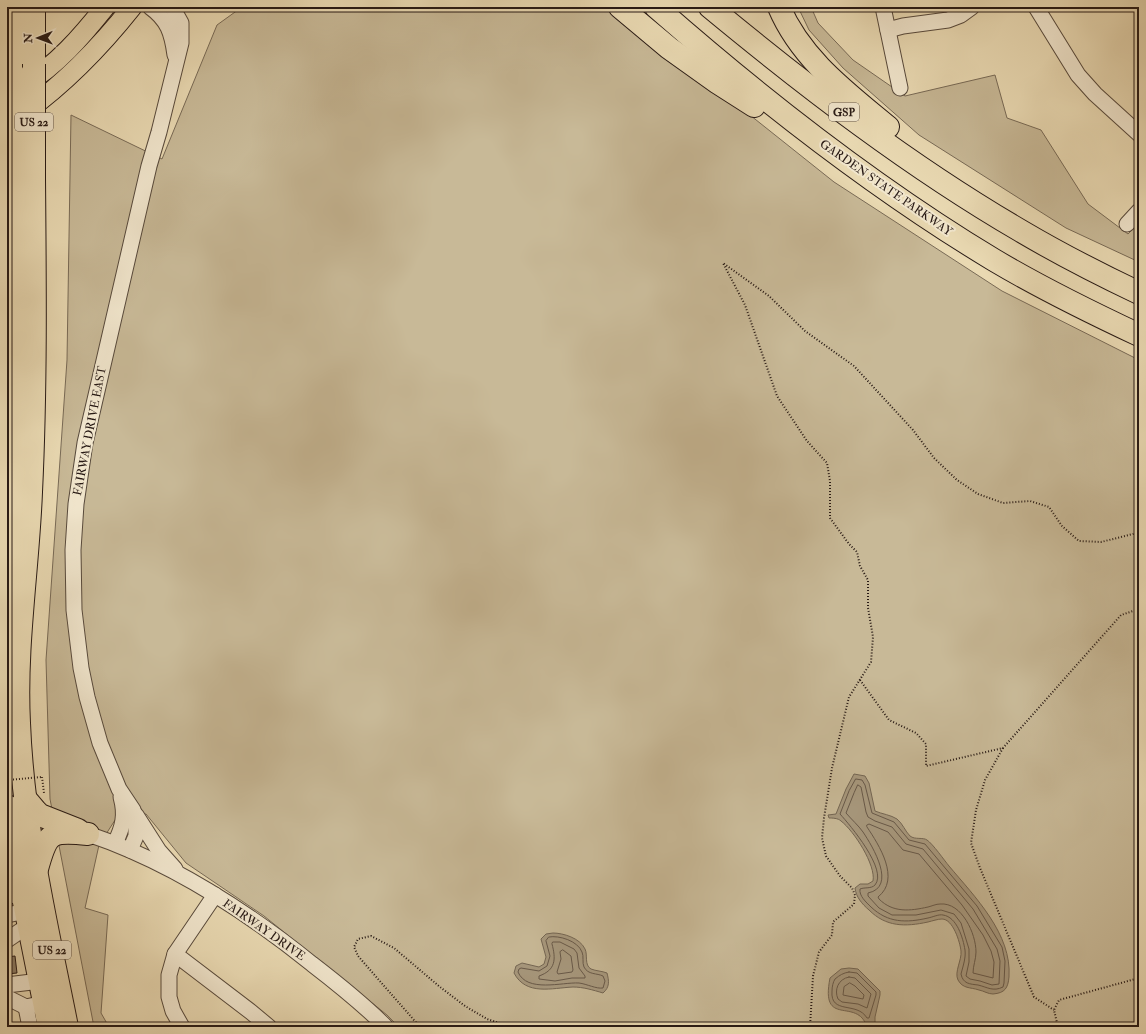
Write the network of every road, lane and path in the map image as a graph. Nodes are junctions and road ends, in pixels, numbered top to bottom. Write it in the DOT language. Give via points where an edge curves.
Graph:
graph roads {
  1 [pos="14,7"];
  2 [pos="34,7"];
  3 [pos="105,7"];
  4 [pos="132,7"];
  5 [pos="150,7"];
  6 [pos="172,7"];
  7 [pos="620,7"];
  8 [pos="656,7"];
  9 [pos="710,7"];
  10 [pos="780,7"];
  11 [pos="883,7"];
  12 [pos="972,7"];
  13 [pos="1036,7"];
  14 [pos="888,30"];
  15 [pos="57,60"];
  16 [pos="174,76"];
  17 [pos="10,84"];
  18 [pos="900,88"];
  19 [pos="12,118"];
  20 [pos="1139,134"];
  21 [pos="7,143"];
  22 [pos="24,180"];
  23 [pos="905,203"];
  24 [pos="985,209"];
  25 [pos="1139,211"];
  26 [pos="1127,224"];
  27 [pos="1139,293"];
  28 [pos="1139,335"];
  29 [pos="1139,530"];
  30 [pos="7,591"];
  31 [pos="1139,609"];
  32 [pos="860,680"];
  33 [pos="1003,748"];
  34 [pos="7,780"];
  35 [pos="119,789"];
  36 [pos="25,799"];
  37 [pos="133,810"];
  38 [pos="88,834"];
  39 [pos="115,844"];
  40 [pos="130,850"];
  41 [pos="187,878"];
  42 [pos="215,895"];
  43 [pos="19,896"];
  44 [pos="7,940"];
  45 [pos="175,954"];
  46 [pos="1139,978"];
  47 [pos="40,981"];
  48 [pos="7,985"];
  49 [pos="7,999"];
  50 [pos="35,1005"];
  51 [pos="1054,1010"];
  52 [pos="30,1027"];
  53 [pos="49,1027"];
  54 [pos="67,1027"];
  55 [pos="182,1027"];
  56 [pos="269,1027"];
  57 [pos="386,1027"];
  58 [pos="420,1027"];
  59 [pos="512,1027"];
  60 [pos="810,1027"];
  61 [pos="1058,1027"];
  1 -- 17 [label="highway, US 22"];
  2 -- 22 [label="highway, US 22, bridge" via="34,64"];
  3 -- 15 [label="main road"];
  4 -- 19 [label="main road" via="114,30 60,83 30,108"];
  5 -- 16 [label="street, FAIRWAY DRIVE EAST" via="163,19 169,30 175,55"];
  6 -- 16 [label="street, FAIRWAY DRIVE EAST" via="179,18 182,30"];
  7 -- 23 [label="highway" via="669,48 718,83"];
  8 -- 23 [label="highway, GARDEN STATE PARKWAY" via="782,113"];
  9 -- 24 [label="highway, GSP" via="826,99"];
  10 -- 24 [label="highway" via="800,44 826,74"];
  11 -- 14 [label="street"];
  12 -- 14 [label="street" via="948,20"];
  13 -- 20 [label="street" via="1078,75"];
  14 -- 18 [label="street"];
  15 -- 17 [label="main road" via="36,77"];
  15 -- 19 [label="street"];
  16 -- 35 [label="street, FAIRWAY DRIVE EAST" via="149,166 94,403 82,458 74,518 73,593 81,668 100,743"];
  17 -- 22 [label="highway, US 22, bridge"];
  19 -- 21 [label="street"];
  22 -- 30 [label="highway, US 22"];
  22 -- 36 [label="highway, US 22" via="35,336 30,508 18,682"];
  23 -- 28 [label="highway, GARDEN STATE PARKWAY" via="1023,276"];
  24 -- 27 [label="highway, GSP" via="1069,258"];
  25 -- 26 [label="street"];
  29 -- 32 [label="path" via="1133,534 1101,542 1079,541 1062,526 1049,507 1030,501 1003,503 978,494 957,480 934,458 913,430 854,366 805,331 769,296 723,263 744,305 777,396 807,441 827,463 830,481 830,518 857,552 860,566 868,580 868,608 873,637 871,662"];
  31 -- 33 [label="path" via="1121,615"];
  32 -- 33 [label="path" via="889,720 916,733 926,744 926,766"];
  32 -- 60 [label="path" via="849,697 832,768 822,838 826,856 852,888 855,895 854,904 833,922 832,934 820,952 813,976"];
  33 -- 51 [label="path" via="985,780 976,810 971,843 1034,997"];
  34 -- 36 [label="path, bridge" via="42,777"];
  35 -- 37 [label="street, FAIRWAY DRIVE EAST"];
  35 -- 39 [label="street, FAIRWAY DRIVE EAST" via="124,815"];
  36 -- 38 [label="highway" via="40,815"];
  36 -- 43 [label="highway, US 22"];
  37 -- 40 [label="street, FAIRWAY DRIVE EAST" via="137,831"];
  37 -- 41 [label="street" via="164,857"];
  38 -- 39 [label="street, FAIRWAY DRIVE"];
  38 -- 43 [label="highway" via="63,832 49,837"];
  39 -- 40 [label="street, FAIRWAY DRIVE"];
  40 -- 41 [label="street, FAIRWAY DRIVE"];
  41 -- 42 [label="street, FAIRWAY DRIVE"];
  42 -- 45 [label="street"];
  42 -- 57 [label="street, FAIRWAY DRIVE" via="274,933 362,1003"];
  43 -- 44 [label="street"];
  43 -- 47 [label="highway, US 22"];
  43 -- 54 [label="highway, US 22"];
  45 -- 55 [label="street" via="168,990 173,1011"];
  45 -- 56 [label="street"];
  46 -- 51 [label="path" via="1059,1000"];
  47 -- 48 [label="street"];
  47 -- 50 [label="highway, US 22"];
  49 -- 50 [label="street"];
  50 -- 52 [label="street"];
  50 -- 53 [label="highway, US 22"];
  51 -- 61 [label="path"];
  58 -- 59 [label="path" via="358,956 354,947 358,940 371,936 394,948 465,1006 487,1019"];
}
